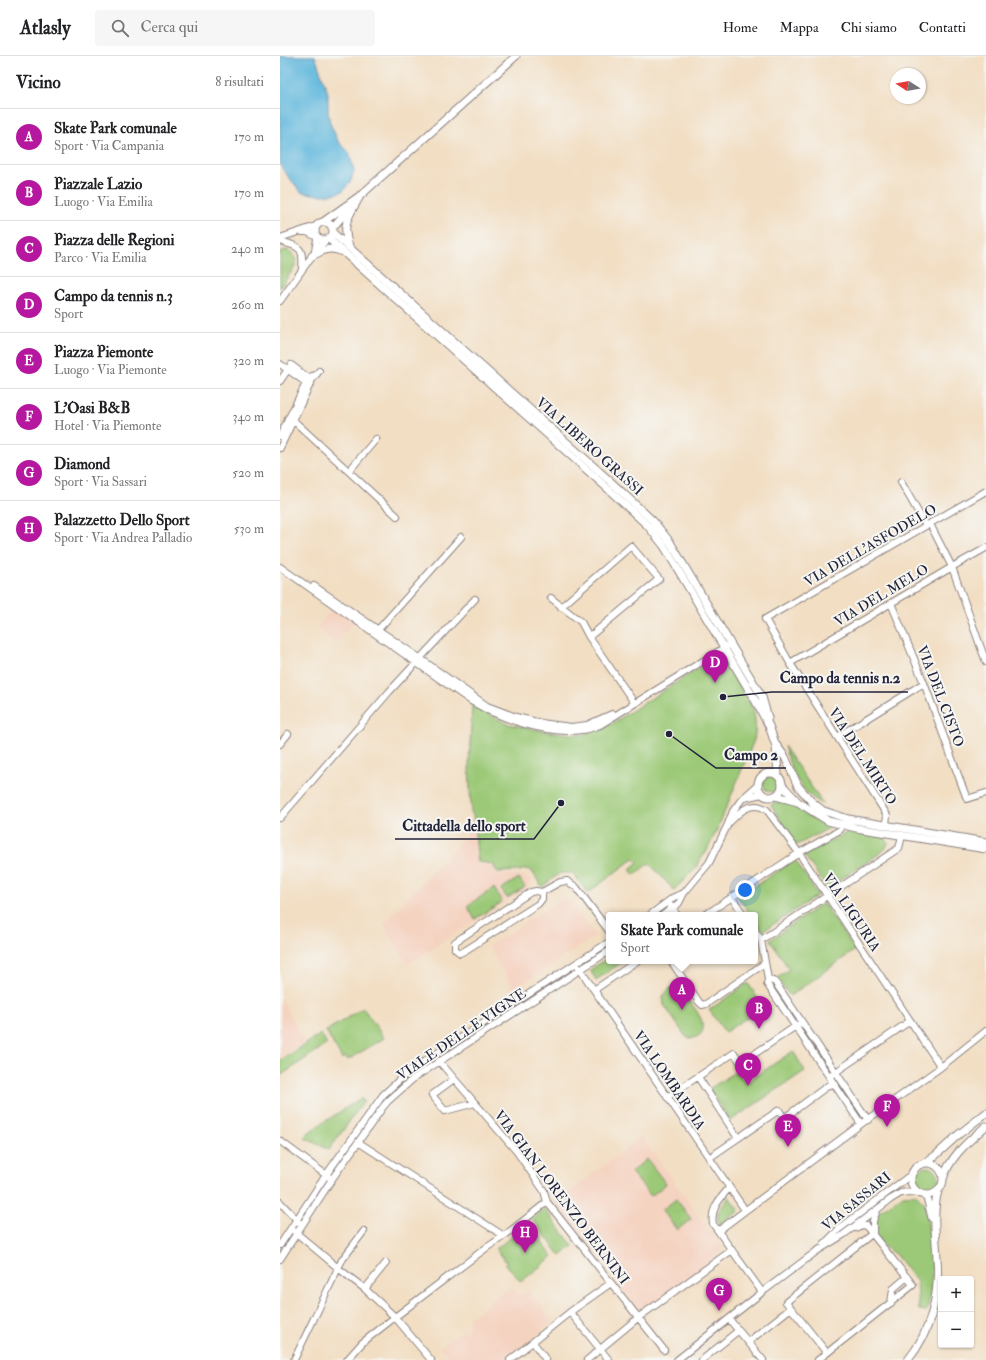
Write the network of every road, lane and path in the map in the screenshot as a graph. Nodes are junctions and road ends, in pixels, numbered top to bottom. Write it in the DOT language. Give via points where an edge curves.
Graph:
graph roads {
  1 [pos="516,56"];
  2 [pos="361,195"];
  3 [pos="319,224"];
  4 [pos="298,232"];
  5 [pos="330,235"];
  6 [pos="316,237"];
  7 [pos="280,240"];
  8 [pos="346,250"];
  9 [pos="312,256"];
  10 [pos="302,271"];
  11 [pos="280,301"];
  12 [pos="280,364"];
  13 [pos="289,367"];
  14 [pos="280,381"];
  15 [pos="291,419"];
  16 [pos="280,436"];
  17 [pos="376,439"];
  18 [pos="280,448"];
  19 [pos="349,471"];
  20 [pos="901,482"];
  21 [pos="986,492"];
  22 [pos="397,516"];
  23 [pos="928,525"];
  24 [pos="461,537"];
  25 [pos="986,548"];
  26 [pos="280,562"];
  27 [pos="280,567"];
  28 [pos="952,567"];
  29 [pos="551,598"];
  30 [pos="474,599"];
  31 [pos="891,603"];
  32 [pos="561,607"];
  33 [pos="765,619"];
  34 [pos="376,631"];
  35 [pos="589,636"];
  36 [pos="726,644"];
  37 [pos="419,661"];
  38 [pos="986,662"];
  39 [pos="790,663"];
  40 [pos="924,683"];
  41 [pos="655,689"];
  42 [pos="633,701"];
  43 [pos="612,716"];
  44 [pos="288,734"];
  45 [pos="836,737"];
  46 [pos="280,744"];
  47 [pos="776,746"];
  48 [pos="778,761"];
  49 [pos="770,772"];
  50 [pos="778,775"];
  51 [pos="758,785"];
  52 [pos="783,786"];
  53 [pos="986,793"];
  54 [pos="762,794"];
  55 [pos="776,796"];
  56 [pos="742,799"];
  57 [pos="798,802"];
  58 [pos="811,809"];
  59 [pos="824,811"];
  60 [pos="280,817"];
  61 [pos="728,824"];
  62 [pos="886,825"];
  63 [pos="840,830"];
  64 [pos="902,836"];
  65 [pos="984,845"];
  66 [pos="798,853"];
  67 [pos="542,892"];
  68 [pos="684,893"];
  69 [pos="827,897"];
  70 [pos="732,898"];
  71 [pos="667,902"];
  72 [pos="672,908"];
  73 [pos="654,912"];
  74 [pos="667,912"];
  75 [pos="675,912"];
  76 [pos="710,912"];
  77 [pos="742,912"];
  78 [pos="606,927"];
  79 [pos="758,936"];
  80 [pos="761,940"];
  81 [pos="606,944"];
  82 [pos="606,953"];
  83 [pos="765,963"];
  84 [pos="576,964"];
  85 [pos="633,964"];
  86 [pos="674,964"];
  87 [pos="580,970"];
  88 [pos="768,979"];
  89 [pos="594,990"];
  90 [pos="802,1022"];
  91 [pos="910,1022"];
  92 [pos="795,1026"];
  93 [pos="986,1031"];
  94 [pos="439,1061"];
  95 [pos="941,1067"];
  96 [pos="836,1072"];
  97 [pos="698,1077"];
  98 [pos="454,1079"];
  99 [pos="831,1079"];
  100 [pos="667,1097"];
  101 [pos="475,1103"];
  102 [pos="986,1113"];
  103 [pos="868,1120"];
  104 [pos="861,1124"];
  105 [pos="986,1126"];
  106 [pos="738,1138"];
  107 [pos="280,1141"];
  108 [pos="358,1142"];
  109 [pos="709,1158"];
  110 [pos="924,1163"];
  111 [pos="912,1174"];
  112 [pos="326,1175"];
  113 [pos="332,1179"];
  114 [pos="943,1179"];
  115 [pos="729,1188"];
  116 [pos="938,1191"];
  117 [pos="922,1194"];
  118 [pos="280,1202"];
  119 [pos="547,1202"];
  120 [pos="745,1210"];
  121 [pos="877,1210"];
  122 [pos="296,1220"];
  123 [pos="302,1224"];
  124 [pos="934,1224"];
  125 [pos="291,1228"];
  126 [pos="364,1231"];
  127 [pos="718,1231"];
  128 [pos="848,1231"];
  129 [pos="296,1232"];
  130 [pos="873,1233"];
  131 [pos="504,1236"];
  132 [pos="280,1245"];
  133 [pos="732,1250"];
  134 [pos="817,1251"];
  135 [pos="280,1259"];
  136 [pos="386,1263"];
  137 [pos="338,1268"];
  138 [pos="907,1277"];
  139 [pos="611,1283"];
  140 [pos="365,1290"];
  141 [pos="762,1292"];
  142 [pos="891,1303"];
  143 [pos="791,1308"];
  144 [pos="570,1312"];
  145 [pos="395,1317"];
  146 [pos="639,1317"];
  147 [pos="729,1318"];
  148 [pos="739,1330"];
  149 [pos="533,1342"];
  150 [pos="748,1342"];
  151 [pos="601,1350"];
  152 [pos="664,1350"];
  153 [pos="827,1353"];
  154 [pos="294,1360"];
  155 [pos="347,1360"];
  156 [pos="431,1360"];
  157 [pos="510,1360"];
  158 [pos="546,1360"];
  159 [pos="587,1360"];
  160 [pos="609,1360"];
  161 [pos="677,1360"];
  162 [pos="702,1360"];
  163 [pos="762,1360"];
  164 [pos="818,1360"];
  165 [pos="908,1360"];
  1 -- 2 [label="main road"];
  2 -- 3 [label="main road"];
  2 -- 5 [label="main road"];
  2 -- 8 [label="main road" via="346,219"];
  3 -- 4 [label="street"];
  3 -- 5 [label="main road" via="329,224"];
  3 -- 6 [label="main road" via="314,230"];
  4 -- 6 [label="street" via="307,232"];
  4 -- 7 [label="street"];
  5 -- 6 [label="main road" via="320,240"];
  5 -- 8 [label="main road, VIA LIBERO GRASSI"];
  5 -- 9 [label="street"];
  6 -- 9 [label="street" via="317,244"];
  7 -- 10 [label="street" via="302,252"];
  8 -- 9 [label="main road" via="326,249"];
  8 -- 36 [label="main road, VIA LIBERO GRASSI" via="648,526 664,546"];
  9 -- 10 [label="street"];
  10 -- 11 [label="street"];
  12 -- 13 [label="street"];
  13 -- 14 [label="street"];
  13 -- 15 [label="street" via="309,381"];
  15 -- 16 [label="street"];
  15 -- 18 [label="street"];
  15 -- 19 [label="street"];
  17 -- 19 [label="street"];
  19 -- 22 [label="street"];
  20 -- 23 [label="street"];
  21 -- 23 [label="street, VIA DELL'ASFODELO"];
  23 -- 28 [label="street"];
  23 -- 33 [label="street, VIA DELL'ASFODELO"];
  24 -- 34 [label="street"];
  25 -- 28 [label="street, VIA DEL MELO"];
  26 -- 34 [label="street"];
  27 -- 34 [label="street"];
  28 -- 31 [label="street, VIA DEL MELO"];
  28 -- 38 [label="street"];
  29 -- 32 [label="street"];
  30 -- 37 [label="street"];
  31 -- 39 [label="street, VIA DEL MELO"];
  31 -- 40 [label="street, VIA DEL CISTO"];
  32 -- 35 [label="street" via="581,622"];
  32 -- 35 [label="street" via="631,546 659,579"];
  33 -- 39 [label="street, VIA DEL MIRTO"];
  34 -- 37 [label="street"];
  35 -- 42 [label="street"];
  36 -- 41 [label="street"];
  36 -- 47 [label="main road, VIA LIBERO GRASSI" via="762,697"];
  37 -- 43 [label="street" via="471,701 488,711 516,719 571,727 587,725"];
  37 -- 60 [label="street"];
  39 -- 45 [label="street, VIA DEL MIRTO"];
  40 -- 45 [label="street"];
  40 -- 53 [label="street, VIA DEL CISTO" via="967,799"];
  41 -- 42 [label="street"];
  41 -- 43 [label="street"];
  42 -- 43 [label="street"];
  44 -- 46 [label="street"];
  45 -- 62 [label="street, VIA DEL MIRTO" via="887,814"];
  47 -- 48 [label="main road"];
  47 -- 59 [label="main road" via="798,786"];
  48 -- 49 [label="main road"];
  48 -- 50 [label="main road"];
  49 -- 50 [label="main road"];
  49 -- 51 [label="main road" via="763,775"];
  50 -- 52 [label="main road"];
  51 -- 54 [label="main road"];
  51 -- 56 [label="street"];
  52 -- 55 [label="main road"];
  52 -- 57 [label="main road"];
  54 -- 55 [label="main road"];
  54 -- 56 [label="street"];
  55 -- 57 [label="main road"];
  56 -- 61 [label="street"];
  57 -- 58 [label="main road"];
  58 -- 59 [label="main road"];
  58 -- 64 [label="main road" via="828,821"];
  59 -- 62 [label="main road" via="848,819"];
  61 -- 66 [label="street, VIA LIGURIA" via="746,808 762,806"];
  61 -- 68 [label="street" via="708,863"];
  62 -- 65 [label="main road"];
  63 -- 66 [label="street"];
  64 -- 65 [label="main road"];
  64 -- 69 [label="street" via="899,848"];
  66 -- 69 [label="street, VIA LIGURIA"];
  66 -- 70 [label="street"];
  67 -- 67 [label="street" via="531,892 498,913 455,942 455,949 460,953 466,950 538,904 542,899"];
  67 -- 78 [label="street" via="567,881 576,887"];
  68 -- 71 [label="street"];
  68 -- 72 [label="street" via="679,903"];
  69 -- 80 [label="street"];
  69 -- 91 [label="street, VIA LIGURIA"];
  70 -- 76 [label="street"];
  70 -- 77 [label="street"];
  71 -- 72 [label="street"];
  71 -- 73 [label="street"];
  72 -- 74 [label="street"];
  72 -- 75 [label="street"];
  79 -- 80 [label="street"];
  80 -- 83 [label="street"];
  81 -- 84 [label="street, VIALE DELLE VIGNE"];
  82 -- 87 [label="street, VIALE DELLE VIGNE"];
  83 -- 86 [label="street" via="702,1005"];
  83 -- 88 [label="street"];
  84 -- 87 [label="street, VIA LOMBARDIA"];
  84 -- 112 [label="street, VIALE DELLE VIGNE" via="408,1072 383,1095"];
  85 -- 89 [label="street"];
  87 -- 89 [label="street, VIA LOMBARDIA"];
  87 -- 94 [label="street, VIALE DELLE VIGNE"];
  88 -- 90 [label="street" via="775,982"];
  88 -- 92 [label="street" via="767,984"];
  89 -- 100 [label="street, VIA LOMBARDIA"];
  90 -- 92 [label="street"];
  90 -- 96 [label="street"];
  91 -- 95 [label="street, VIA LIGURIA"];
  91 -- 96 [label="street"];
  92 -- 97 [label="street" via="741,1063 734,1053"];
  92 -- 99 [label="street"];
  93 -- 95 [label="street"];
  94 -- 98 [label="street, VIA GIAN LORENZO BERNINI"];
  94 -- 108 [label="street, VIALE DELLE VIGNE" via="414,1078 388,1101"];
  95 -- 103 [label="street"];
  96 -- 99 [label="street"];
  96 -- 103 [label="street"];
  97 -- 100 [label="street"];
  97 -- 106 [label="street"];
  98 -- 101 [label="street, VIA GIAN LORENZO BERNINI"];
  98 -- 101 [label="street" via="432,1095 445,1112"];
  99 -- 104 [label="street"];
  99 -- 106 [label="street" via="784,1118 779,1110"];
  100 -- 109 [label="street, VIA LOMBARDIA"];
  101 -- 119 [label="street, VIA GIAN LORENZO BERNINI" via="517,1152 544,1191"];
  102 -- 110 [label="main road"];
  103 -- 104 [label="street"];
  104 -- 120 [label="street"];
  105 -- 114 [label="main road" via="956,1154 946,1168"];
  106 -- 109 [label="street"];
  107 -- 112 [label="street"];
  108 -- 113 [label="street, VIALE DELLE VIGNE"];
  108 -- 131 [label="street"];
  109 -- 115 [label="street, VIA LOMBARDIA"];
  110 -- 111 [label="main road" via="917,1166"];
  110 -- 114 [label="main road" via="931,1163 939,1168"];
  111 -- 117 [label="main road" via="913,1186"];
  111 -- 134 [label="street, VIA SASSARI" via="838,1229"];
  112 -- 113 [label="street"];
  112 -- 122 [label="street, VIALE DELLE VIGNE"];
  113 -- 123 [label="street, VIALE DELLE VIGNE"];
  114 -- 116 [label="main road"];
  115 -- 120 [label="street, VIA LOMBARDIA"];
  115 -- 127 [label="street" via="713,1211 713,1224"];
  116 -- 117 [label="main road" via="933,1194"];
  116 -- 124 [label="main road" via="935,1199"];
  117 -- 121 [label="street, VIA SASSARI" via="901,1193"];
  117 -- 124 [label="main road" via="928,1201"];
  118 -- 122 [label="street"];
  119 -- 131 [label="street"];
  119 -- 139 [label="street, VIA GIAN LORENZO BERNINI"];
  120 -- 127 [label="street"];
  121 -- 128 [label="street, VIA SASSARI"];
  121 -- 130 [label="street" via="873,1221"];
  122 -- 123 [label="street"];
  122 -- 125 [label="street, VIALE DELLE VIGNE"];
  123 -- 129 [label="street, VIALE DELLE VIGNE"];
  124 -- 165 [label="main road" via="938,1259 935,1302 920,1342"];
  125 -- 129 [label="street"];
  125 -- 132 [label="street, VIALE DELLE VIGNE"];
  126 -- 137 [label="street"];
  127 -- 133 [label="street"];
  128 -- 130 [label="street" via="862,1225"];
  128 -- 134 [label="street, VIA SASSARI"];
  129 -- 135 [label="street, VIALE DELLE VIGNE"];
  129 -- 137 [label="street"];
  130 -- 138 [label="street"];
  130 -- 143 [label="street" via="786,1302"];
  131 -- 145 [label="street"];
  133 -- 141 [label="street"];
  133 -- 146 [label="street"];
  134 -- 141 [label="street, VIA SASSARI"];
  136 -- 140 [label="street"];
  137 -- 140 [label="street"];
  137 -- 154 [label="street"];
  138 -- 142 [label="street" via="893,1289"];
  138 -- 142 [label="street" via="913,1285"];
  139 -- 144 [label="street"];
  139 -- 146 [label="street, VIA GIAN LORENZO BERNINI"];
  140 -- 145 [label="street"];
  141 -- 147 [label="street, VIA SASSARI"];
  142 -- 153 [label="street"];
  143 -- 150 [label="street"];
  143 -- 153 [label="street"];
  144 -- 149 [label="street"];
  144 -- 151 [label="street"];
  145 -- 155 [label="street" via="362,1343"];
  145 -- 156 [label="street"];
  146 -- 151 [label="street"];
  146 -- 152 [label="street, VIA GIAN LORENZO BERNINI"];
  147 -- 148 [label="street"];
  147 -- 161 [label="street, VIA SASSARI"];
  148 -- 150 [label="street"];
  148 -- 162 [label="street"];
  149 -- 157 [label="street"];
  149 -- 158 [label="street"];
  150 -- 163 [label="street"];
  151 -- 159 [label="street"];
  151 -- 160 [label="street"];
  153 -- 164 [label="street"];
}
